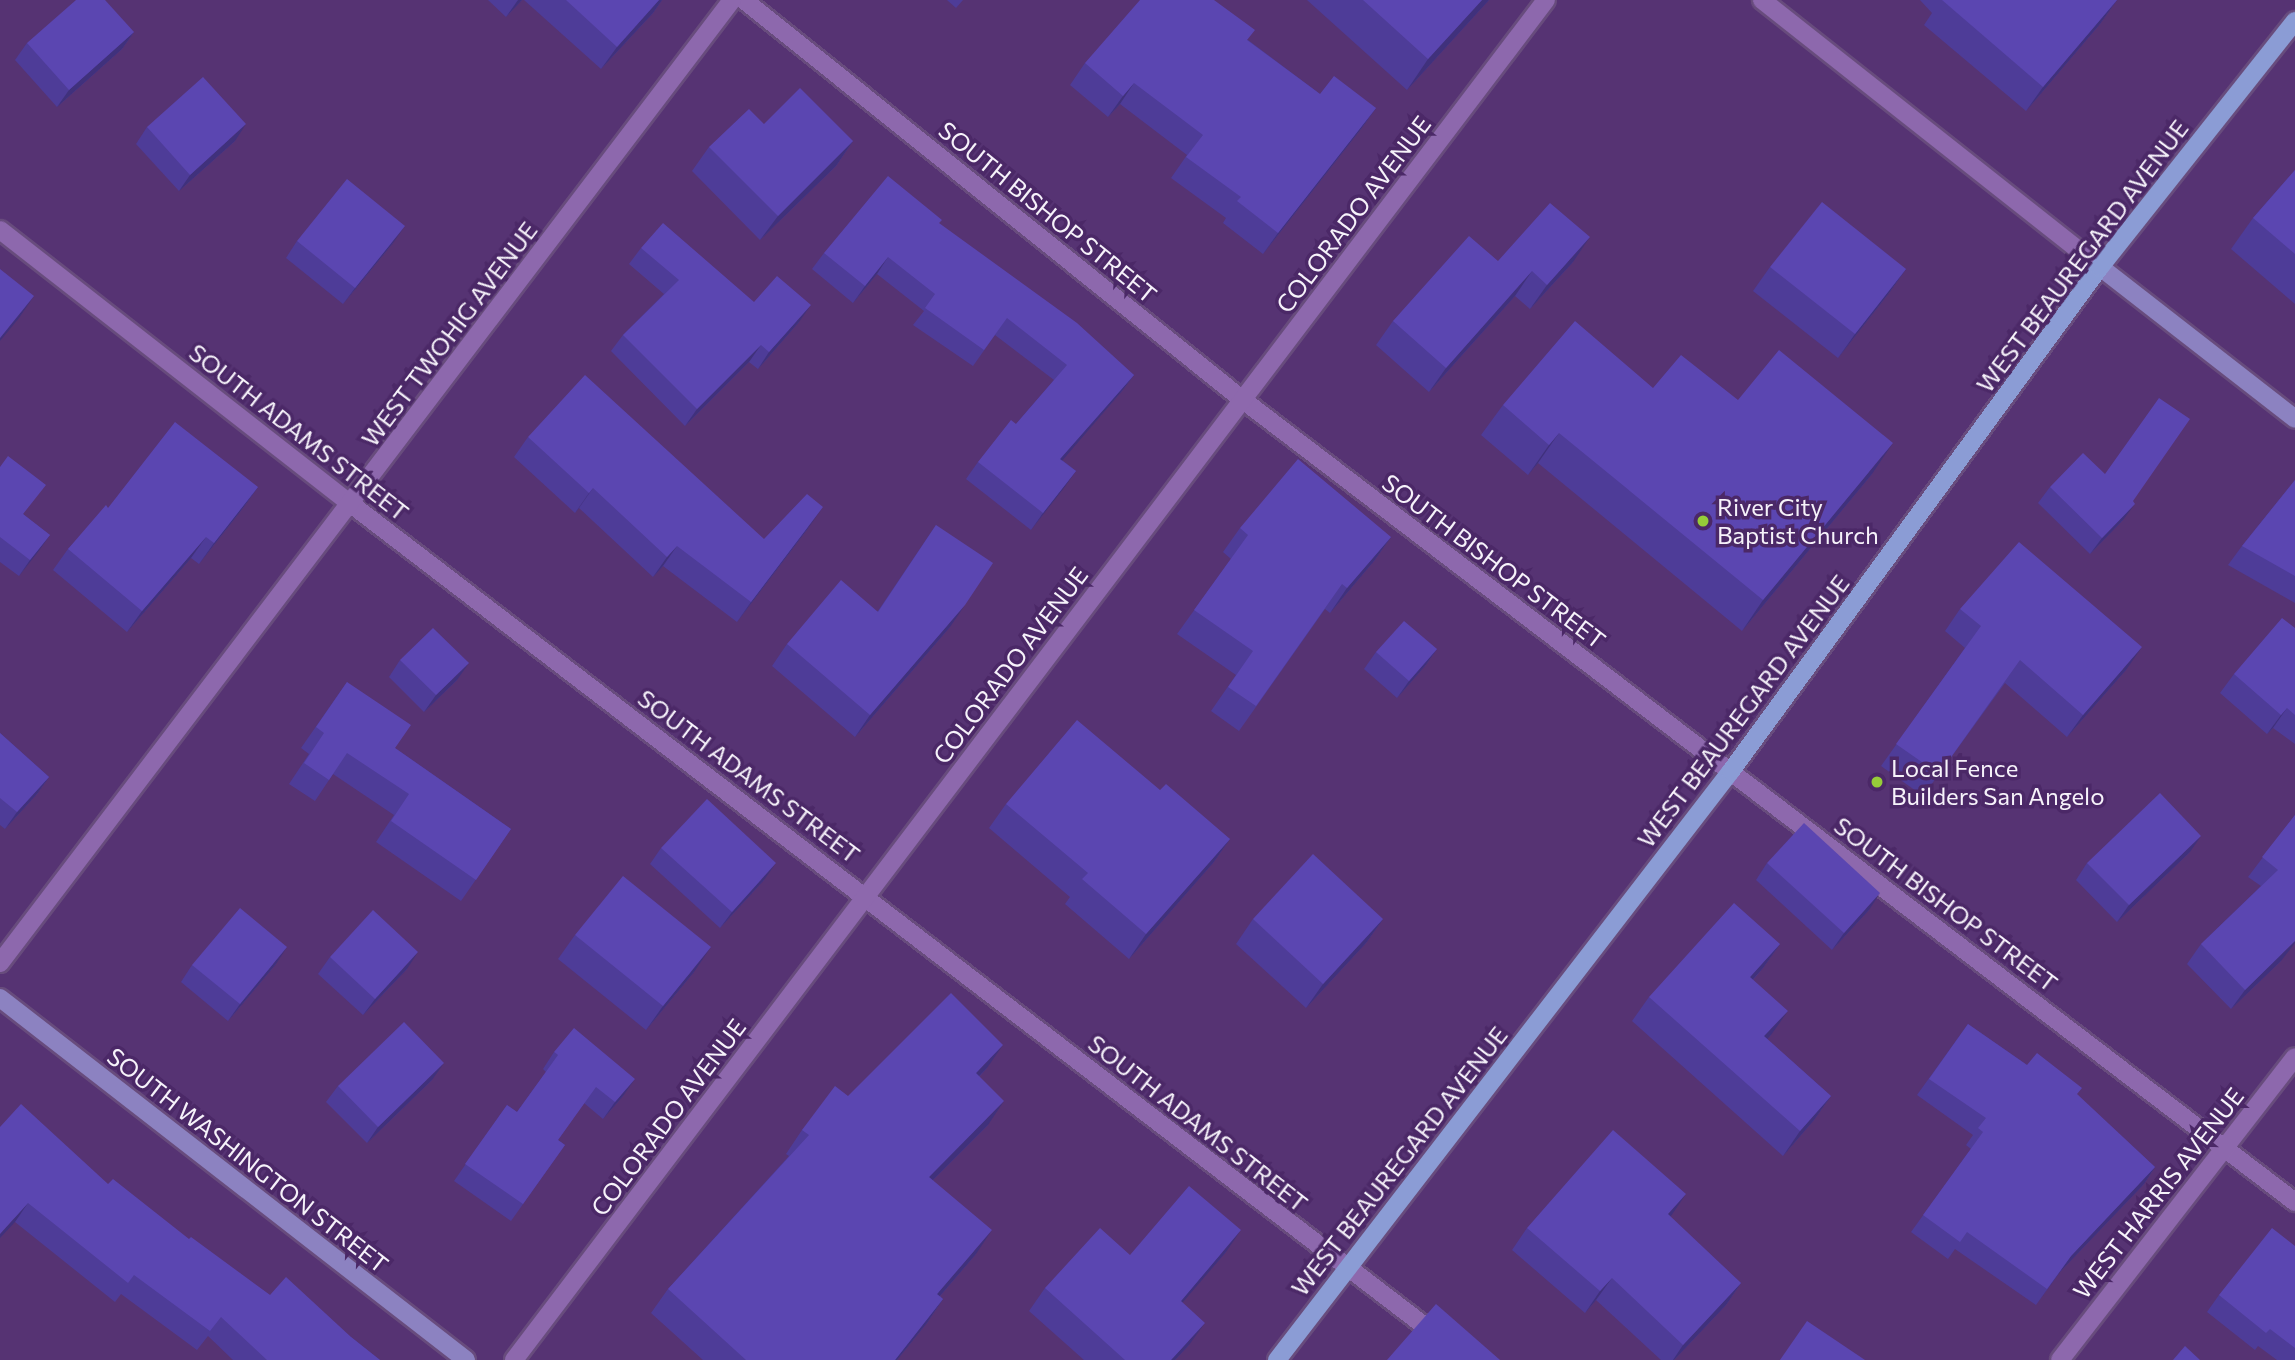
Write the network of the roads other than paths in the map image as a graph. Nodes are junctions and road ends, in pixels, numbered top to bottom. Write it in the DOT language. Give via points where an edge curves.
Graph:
graph roads {
  1 [pos="732,0"];
  2 [pos="744,0"];
  3 [pos="1546,0"];
  4 [pos="1762,0"];
  5 [pos="2295,21"];
  6 [pos="0,230"];
  7 [pos="2100,267"];
  8 [pos="1243,400"];
  9 [pos="2295,419"];
  10 [pos="351,504"];
  11 [pos="1731,771"];
  12 [pos="866,896"];
  13 [pos="0,963"];
  14 [pos="0,998"];
  15 [pos="2295,1057"];
  16 [pos="2225,1148"];
  17 [pos="2295,1202"];
  18 [pos="1346,1269"];
  19 [pos="466,1360"];
  20 [pos="514,1360"];
  21 [pos="1276,1360"];
  22 [pos="1469,1360"];
  23 [pos="2060,1360"];
  1 -- 10 [label="street, WEST TWOHIG AVENUE"];
  2 -- 8 [label="street, SOUTH BISHOP STREET"];
  3 -- 8 [label="street, COLORADO AVENUE"];
  4 -- 7 [label="street"];
  5 -- 7 [label="main road, WEST BEAUREGARD AVENUE"];
  6 -- 10 [label="street, SOUTH ADAMS STREET"];
  7 -- 9 [label="street"];
  7 -- 11 [label="main road, WEST BEAUREGARD AVENUE"];
  8 -- 11 [label="street, SOUTH BISHOP STREET"];
  8 -- 12 [label="street, COLORADO AVENUE"];
  10 -- 12 [label="street, SOUTH ADAMS STREET"];
  10 -- 13 [label="street, WEST TWOHIG AVENUE"];
  11 -- 16 [label="street, SOUTH BISHOP STREET"];
  11 -- 18 [label="main road, WEST BEAUREGARD AVENUE"];
  12 -- 18 [label="street, SOUTH ADAMS STREET"];
  12 -- 20 [label="street, COLORADO AVENUE"];
  14 -- 19 [label="street, SOUTH WASHINGTON STREET"];
  15 -- 16 [label="street, WEST HARRIS AVENUE"];
  16 -- 17 [label="street, SOUTH BISHOP STREET"];
  16 -- 23 [label="street, WEST HARRIS AVENUE"];
  18 -- 21 [label="main road, WEST BEAUREGARD AVENUE"];
  18 -- 22 [label="street, SOUTH ADAMS STREET"];
}
